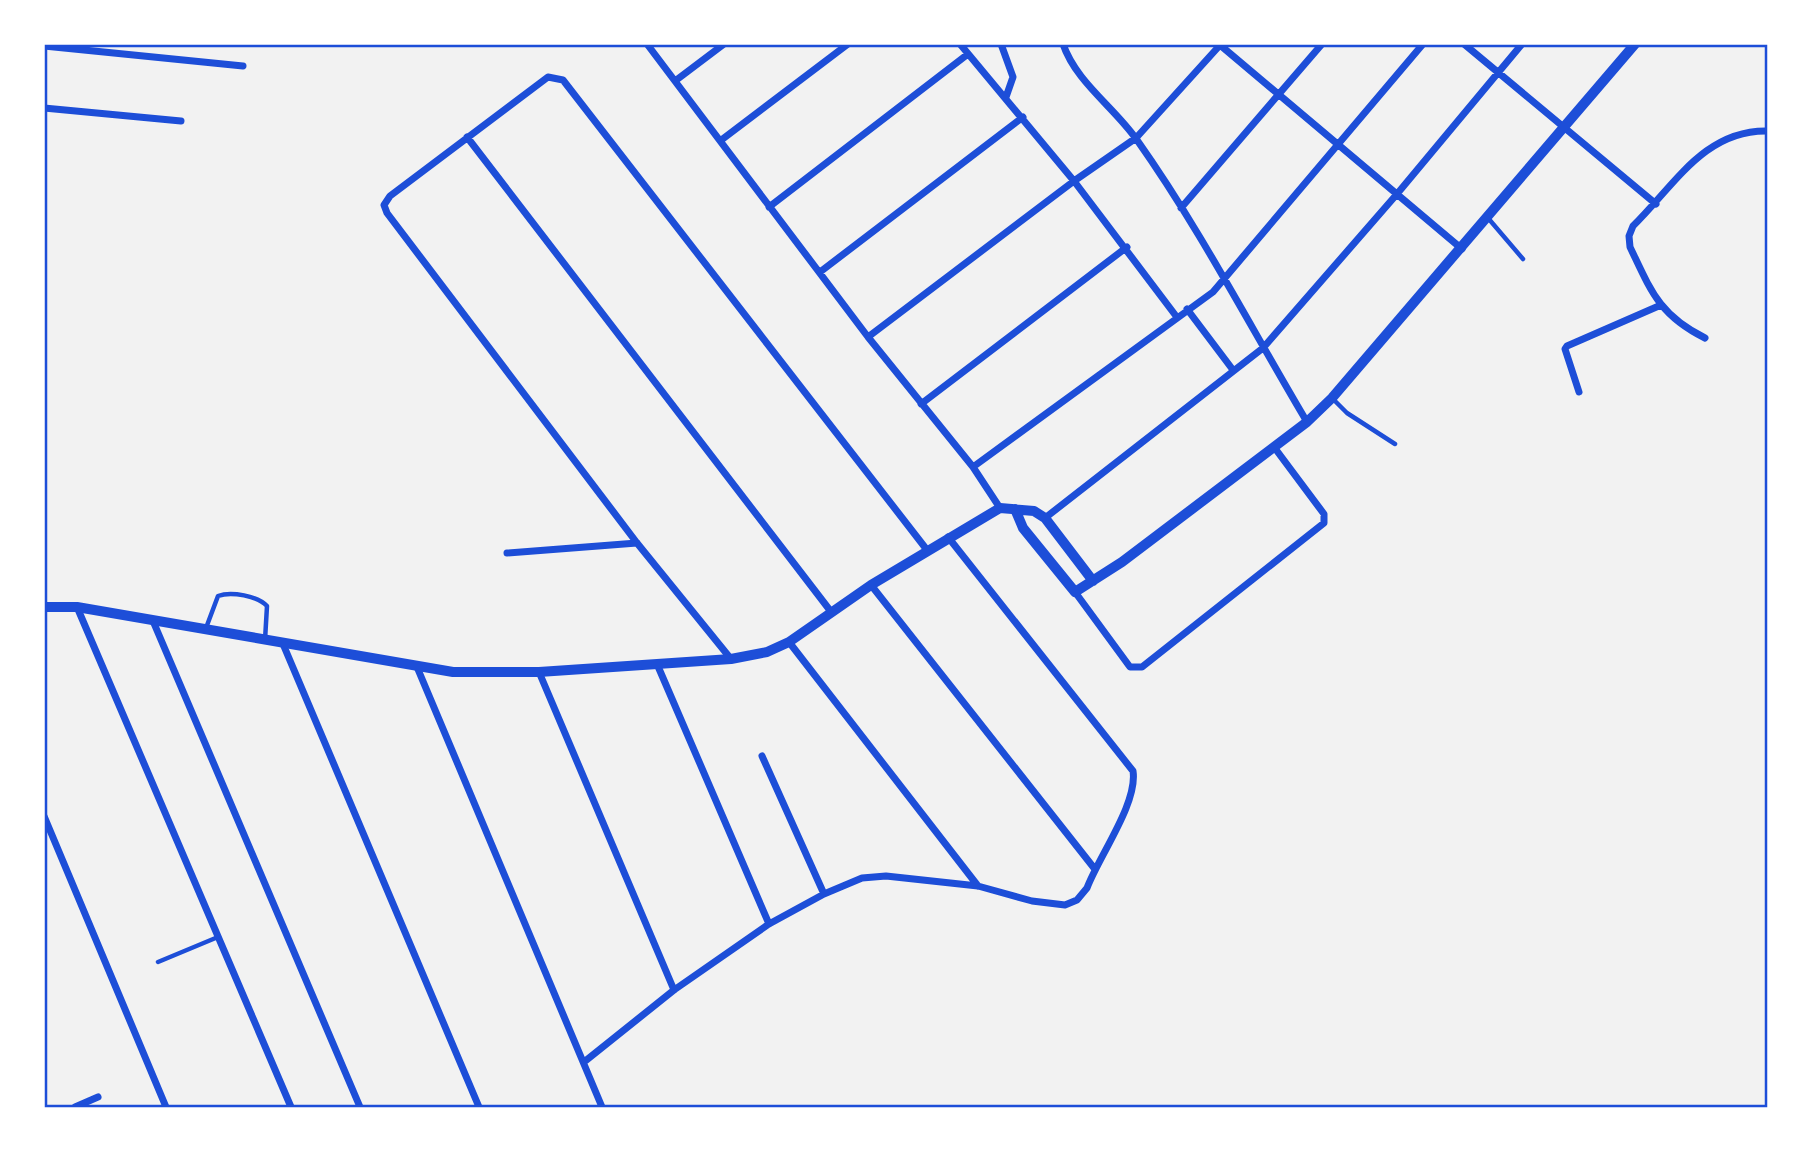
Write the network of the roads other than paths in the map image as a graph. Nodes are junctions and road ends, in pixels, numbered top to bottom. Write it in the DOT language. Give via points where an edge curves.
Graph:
graph roads {
  1 [pos="647,44"];
  2 [pos="724,44"];
  3 [pos="848,44"];
  4 [pos="960,44"];
  5 [pos="1001,44"];
  6 [pos="1063,44"];
  7 [pos="1220,44"];
  8 [pos="1322,44"];
  9 [pos="1423,44"];
  10 [pos="1464,44"];
  11 [pos="1522,44"];
  12 [pos="1635,44"];
  13 [pos="44,46"];
  14 [pos="968,54"];
  15 [pos="243,66"];
  16 [pos="1498,72"];
  17 [pos="675,81"];
  18 [pos="1278,96"];
  19 [pos="1006,97"];
  20 [pos="44,108"];
  21 [pos="1023,117"];
  22 [pos="181,121"];
  23 [pos="1564,127"];
  24 [pos="1767,131"];
  25 [pos="467,137"];
  26 [pos="1136,138"];
  27 [pos="720,141"];
  28 [pos="1338,146"];
  29 [pos="1074,181"];
  30 [pos="1397,194"];
  31 [pos="1656,204"];
  32 [pos="769,207"];
  33 [pos="1181,208"];
  34 [pos="1488,218"];
  35 [pos="1127,247"];
  36 [pos="1462,249"];
  37 [pos="1524,259"];
  38 [pos="820,272"];
  39 [pos="1224,279"];
  40 [pos="1661,305"];
  41 [pos="1187,309"];
  42 [pos="1176,316"];
  43 [pos="868,337"];
  44 [pos="1705,338"];
  45 [pos="1263,348"];
  46 [pos="1233,370"];
  47 [pos="1579,392"];
  48 [pos="1332,398"];
  49 [pos="921,404"];
  50 [pos="1307,422"];
  51 [pos="1395,444"];
  52 [pos="1274,447"];
  53 [pos="973,467"];
  54 [pos="1000,508"];
  55 [pos="1015,509"];
  56 [pos="1045,518"];
  57 [pos="948,537"];
  58 [pos="637,543"];
  59 [pos="927,550"];
  60 [pos="507,553"];
  61 [pos="1093,581"];
  62 [pos="871,585"];
  63 [pos="1075,593"];
  64 [pos="44,607"];
  65 [pos="77,607"];
  66 [pos="832,612"];
  67 [pos="153,621"];
  68 [pos="206,629"];
  69 [pos="265,640"];
  70 [pos="789,642"];
  71 [pos="283,644"];
  72 [pos="731,659"];
  73 [pos="657,664"];
  74 [pos="417,667"];
  75 [pos="538,672"];
  76 [pos="762,756"];
  77 [pos="44,816"];
  78 [pos="1094,868"];
  79 [pos="978,886"];
  80 [pos="824,894"];
  81 [pos="769,924"];
  82 [pos="218,937"];
  83 [pos="158,962"];
  84 [pos="674,990"];
  85 [pos="584,1062"];
  86 [pos="98,1097"];
  87 [pos="75,1107"];
  88 [pos="166,1107"];
  89 [pos="291,1107"];
  90 [pos="360,1107"];
  91 [pos="479,1107"];
  92 [pos="603,1107"];
  1 -- 17 [label="street"];
  2 -- 17 [label="street"];
  3 -- 27 [label="street"];
  4 -- 14 [label="street"];
  5 -- 19 [label="street" via="1013,77"];
  6 -- 26 [label="street" via="1070,61"];
  7 -- 18 [label="street"];
  7 -- 26 [label="street"];
  8 -- 18 [label="street"];
  9 -- 28 [label="street"];
  10 -- 16 [label="street"];
  11 -- 16 [label="street"];
  12 -- 23 [label="street"];
  13 -- 15 [label="street"];
  14 -- 19 [label="street"];
  14 -- 32 [label="street"];
  16 -- 23 [label="street"];
  16 -- 30 [label="street"];
  17 -- 27 [label="street"];
  18 -- 28 [label="street"];
  18 -- 33 [label="street"];
  19 -- 21 [label="street"];
  20 -- 22 [label="street"];
  21 -- 29 [label="street"];
  21 -- 38 [label="street"];
  23 -- 31 [label="street"];
  23 -- 34 [label="street"];
  24 -- 31 [label="street" via="1749,131 1714,143"];
  25 -- 58 [label="street" via="384,205"];
  25 -- 59 [label="street" via="552,77 563,80"];
  25 -- 66 [label="street"];
  26 -- 29 [label="street"];
  26 -- 33 [label="street"];
  27 -- 32 [label="street"];
  28 -- 30 [label="street"];
  28 -- 39 [label="street"];
  29 -- 35 [label="street"];
  29 -- 43 [label="street"];
  30 -- 36 [label="street"];
  30 -- 45 [label="street"];
  31 -- 40 [label="street" via="1629,236 1630,247"];
  32 -- 38 [label="street"];
  33 -- 39 [label="street"];
  34 -- 36 [label="street"];
  34 -- 37 [label="lane"];
  35 -- 42 [label="street"];
  35 -- 49 [label="street"];
  36 -- 48 [label="street"];
  38 -- 43 [label="street"];
  39 -- 41 [label="street"];
  39 -- 45 [label="street"];
  40 -- 44 [label="street" via="1681,326"];
  40 -- 47 [label="street" via="1567,346"];
  41 -- 42 [label="street"];
  41 -- 46 [label="street"];
  42 -- 53 [label="street"];
  43 -- 49 [label="street"];
  45 -- 46 [label="street"];
  45 -- 50 [label="street"];
  46 -- 56 [label="street"];
  48 -- 50 [label="street"];
  48 -- 51 [label="lane"];
  49 -- 53 [label="street"];
  50 -- 52 [label="street"];
  52 -- 61 [label="street"];
  52 -- 63 [label="street" via="1324,514 1324,523 1142,667 1130,667"];
  53 -- 54 [label="street"];
  54 -- 55 [label="street"];
  54 -- 57 [label="street"];
  55 -- 56 [label="street" via="1034,511"];
  55 -- 63 [label="street" via="1023,528"];
  56 -- 61 [label="street"];
  57 -- 59 [label="street"];
  57 -- 78 [label="street" via="1133,771 1135,784 1128,802"];
  58 -- 60 [label="street"];
  58 -- 72 [label="street"];
  59 -- 62 [label="street"];
  61 -- 63 [label="street"];
  62 -- 66 [label="street"];
  62 -- 78 [label="street"];
  64 -- 65 [label="street"];
  65 -- 67 [label="street"];
  65 -- 82 [label="street"];
  66 -- 70 [label="street"];
  67 -- 68 [label="street"];
  67 -- 90 [label="street"];
  68 -- 69 [label="street"];
  68 -- 69 [label="lane" via="218,596 235,595 267,606"];
  69 -- 71 [label="street"];
  70 -- 72 [label="street"];
  70 -- 79 [label="street"];
  71 -- 74 [label="street"];
  71 -- 91 [label="street"];
  72 -- 73 [label="street"];
  73 -- 75 [label="street"];
  73 -- 81 [label="street"];
  74 -- 75 [label="street" via="488,674"];
  74 -- 85 [label="street"];
  75 -- 84 [label="street"];
  76 -- 80 [label="street"];
  77 -- 88 [label="street"];
  78 -- 79 [label="street" via="1087,888 1065,905"];
  79 -- 80 [label="street" via="873,876"];
  80 -- 81 [label="street"];
  81 -- 84 [label="street"];
  82 -- 83 [label="lane"];
  82 -- 89 [label="street"];
  84 -- 85 [label="street"];
  85 -- 92 [label="street"];
  86 -- 87 [label="street"];
}
